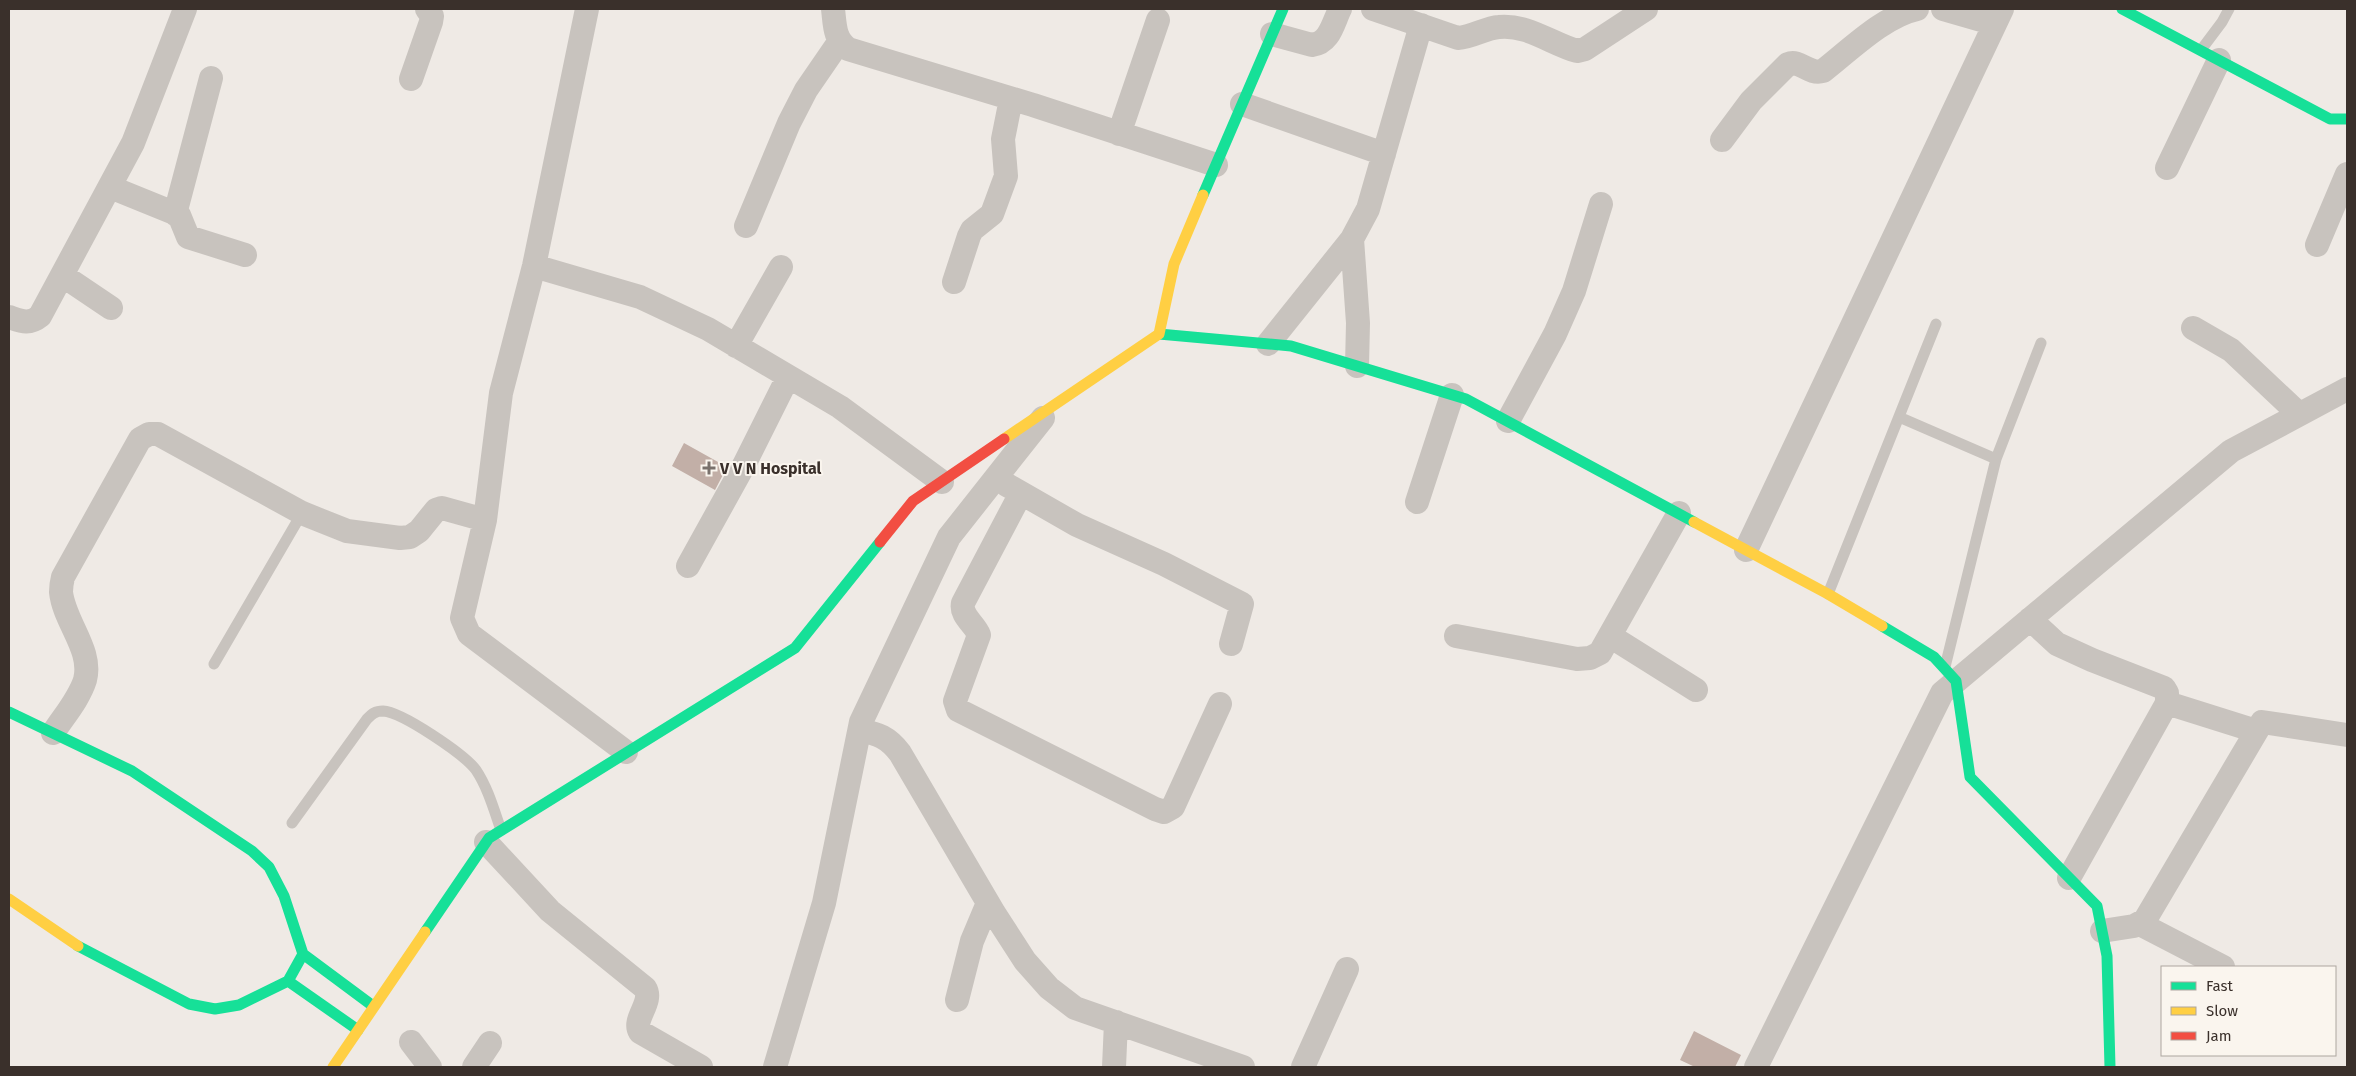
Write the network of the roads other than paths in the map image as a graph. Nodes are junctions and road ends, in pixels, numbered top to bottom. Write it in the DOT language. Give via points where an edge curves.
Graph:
graph roads {
  1 [pos="185,9"];
  2 [pos="427,9"];
  3 [pos="587,9"];
  4 [pos="833,9"];
  5 [pos="1283,9"];
  6 [pos="1340,9"];
  7 [pos="1373,9"];
  8 [pos="1646,9"];
  9 [pos="1918,9"];
  10 [pos="1943,9"];
  11 [pos="2122,9"];
  12 [pos="2229,9"];
  13 [pos="1999,16"];
  14 [pos="1158,20"];
  15 [pos="1421,25"];
  16 [pos="1272,34"];
  17 [pos="839,42"];
  18 [pos="2210,55"];
  19 [pos="211,78"];
  20 [pos="411,78"];
  21 [pos="1011,99"];
  22 [pos="1242,104"];
  23 [pos="2347,119"];
  24 [pos="1119,134"];
  25 [pos="1722,140"];
  26 [pos="1384,154"];
  27 [pos="1216,166"];
  28 [pos="2167,168"];
  29 [pos="2347,174"];
  30 [pos="110,187"];
  31 [pos="1601,204"];
  32 [pos="175,214"];
  33 [pos="746,226"];
  34 [pos="1352,239"];
  35 [pos="2317,245"];
  36 [pos="245,255"];
  37 [pos="534,266"];
  38 [pos="781,266"];
  39 [pos="62,274"];
  40 [pos="954,282"];
  41 [pos="111,308"];
  42 [pos="9,317"];
  43 [pos="1936,324"];
  44 [pos="2192,328"];
  45 [pos="1159,334"];
  46 [pos="2041,343"];
  47 [pos="1268,344"];
  48 [pos="736,346"];
  49 [pos="1357,366"];
  50 [pos="788,377"];
  51 [pos="2347,389"];
  52 [pos="1452,395"];
  53 [pos="1050,409"];
  54 [pos="2299,414"];
  55 [pos="1899,416"];
  56 [pos="1508,421"];
  57 [pos="1996,459"];
  58 [pos="995,478"];
  59 [pos="942,482"];
  60 [pos="1021,493"];
  61 [pos="1417,502"];
  62 [pos="302,513"];
  63 [pos="1679,514"];
  64 [pos="485,520"];
  65 [pos="1746,550"];
  66 [pos="688,566"];
  67 [pos="1828,594"];
  68 [pos="2030,619"];
  69 [pos="1456,636"];
  70 [pos="1610,636"];
  71 [pos="1230,644"];
  72 [pos="214,664"];
  73 [pos="1950,675"];
  74 [pos="1696,690"];
  75 [pos="2167,703"];
  76 [pos="1220,704"];
  77 [pos="9,712"];
  78 [pos="860,730"];
  79 [pos="2256,731"];
  80 [pos="53,733"];
  81 [pos="2347,735"];
  82 [pos="626,752"];
  83 [pos="292,823"];
  84 [pos="494,836"];
  85 [pos="2069,878"];
  86 [pos="9,899"];
  87 [pos="988,903"];
  88 [pos="2140,924"];
  89 [pos="2102,931"];
  90 [pos="303,954"];
  91 [pos="2221,966"];
  92 [pos="1347,969"];
  93 [pos="288,981"];
  94 [pos="957,1000"];
  95 [pos="373,1006"];
  96 [pos="1116,1022"];
  97 [pos="358,1030"];
  98 [pos="411,1042"];
  99 [pos="490,1043"];
  100 [pos="332,1067"];
  101 [pos="430,1067"];
  102 [pos="474,1067"];
  103 [pos="701,1067"];
  104 [pos="775,1067"];
  105 [pos="1114,1067"];
  106 [pos="1243,1067"];
  107 [pos="1303,1067"];
  108 [pos="1756,1067"];
  109 [pos="2110,1067"];
  1 -- 30 [label="street" via="133,143"];
  2 -- 20 [label="street" via="432,22"];
  3 -- 37 [label="street"];
  4 -- 17 [label="street"];
  5 -- 16 [label="street"];
  6 -- 16 [label="street" via="1326,38 1318,44"];
  7 -- 15 [label="street"];
  8 -- 15 [label="street" via="1577,51 1513,27 1498,27 1470,38 1458,38"];
  9 -- 25 [label="street" via="1904,11 1882,25 1823,70 1812,72 1795,63 1788,64 1751,101"];
  10 -- 13 [label="street"];
  11 -- 18 [label="street"];
  12 -- 18 [label="lane"];
  13 -- 65 [label="street"];
  14 -- 24 [label="street"];
  15 -- 26 [label="street"];
  16 -- 22 [label="street"];
  17 -- 21 [label="street" via="848,49"];
  17 -- 33 [label="street" via="806,90 789,123"];
  18 -- 23 [label="street" via="2330,119"];
  18 -- 28 [label="street"];
  19 -- 32 [label="street"];
  21 -- 24 [label="street"];
  21 -- 40 [label="street" via="1003,139 1006,176 992,214 969,236"];
  22 -- 26 [label="street"];
  22 -- 27 [label="street"];
  24 -- 27 [label="street"];
  26 -- 34 [label="street" via="1368,209"];
  27 -- 45 [label="street" via="1174,264"];
  29 -- 35 [label="street"];
  30 -- 32 [label="street"];
  30 -- 39 [label="street"];
  31 -- 56 [label="street" via="1574,290 1555,334"];
  32 -- 36 [label="street" via="181,219 188,237"];
  34 -- 47 [label="street"];
  34 -- 49 [label="street" via="1358,323"];
  37 -- 48 [label="street" via="640,297 708,328"];
  37 -- 64 [label="street" via="501,394"];
  38 -- 48 [label="street"];
  39 -- 41 [label="street"];
  39 -- 42 [label="street" via="40,316 33,322"];
  43 -- 55 [label="lane"];
  44 -- 54 [label="street" via="2231,350"];
  45 -- 47 [label="street"];
  45 -- 53 [label="street"];
  46 -- 57 [label="lane"];
  47 -- 49 [label="street" via="1291,346"];
  48 -- 50 [label="street"];
  49 -- 52 [label="street"];
  50 -- 59 [label="street" via="840,407"];
  50 -- 66 [label="street"];
  51 -- 54 [label="street"];
  52 -- 56 [label="street" via="1466,398"];
  52 -- 61 [label="street"];
  53 -- 58 [label="street"];
  53 -- 59 [label="street"];
  54 -- 68 [label="street" via="2230,451"];
  55 -- 57 [label="lane"];
  55 -- 67 [label="lane"];
  56 -- 63 [label="street"];
  57 -- 73 [label="lane"];
  58 -- 60 [label="street"];
  58 -- 78 [label="street" via="949,537"];
  59 -- 82 [label="street" via="913,501 795,648"];
  60 -- 71 [label="street" via="1077,525 1242,604"];
  60 -- 76 [label="street" via="963,603 964,614 979,635 954,701 958,710 1164,812 1173,807"];
  62 -- 64 [label="street" via="347,531 400,538 410,537 419,531 436,510 442,508"];
  62 -- 72 [label="lane"];
  62 -- 80 [label="street" via="158,434 140,439 63,576 61,591 64,603 87,663 81,690"];
  63 -- 65 [label="street"];
  63 -- 70 [label="street"];
  64 -- 82 [label="street" via="462,618 469,634"];
  65 -- 67 [label="street"];
  67 -- 73 [label="street" via="1934,657"];
  68 -- 73 [label="street"];
  68 -- 75 [label="street" via="2057,644 2164,688"];
  69 -- 70 [label="street" via="1576,659 1600,653"];
  70 -- 74 [label="street"];
  73 -- 85 [label="street" via="1970,777"];
  73 -- 108 [label="street"];
  75 -- 79 [label="street"];
  75 -- 85 [label="street"];
  77 -- 80 [label="street"];
  78 -- 87 [label="street" via="880,734 891,741"];
  78 -- 104 [label="street" via="824,903"];
  79 -- 81 [label="street" via="2262,722"];
  79 -- 88 [label="street"];
  80 -- 90 [label="street" via="132,771 252,850 269,867 284,896"];
  82 -- 84 [label="street"];
  83 -- 84 [label="lane" via="367,719 375,712 384,711 396,714 452,748 475,769 488,791"];
  84 -- 95 [label="street"];
  84 -- 103 [label="street" via="550,911 645,988 648,996 638,1026 640,1032"];
  85 -- 89 [label="street" via="2097,906"];
  86 -- 93 [label="street" via="78,946 189,1004 215,1009 239,1005"];
  87 -- 94 [label="street" via="972,941"];
  87 -- 96 [label="street" via="1025,961 1049,988 1075,1008"];
  88 -- 89 [label="street"];
  88 -- 91 [label="street"];
  89 -- 109 [label="street" via="2107,956"];
  90 -- 93 [label="street"];
  90 -- 95 [label="street"];
  92 -- 107 [label="street"];
  93 -- 97 [label="street"];
  95 -- 97 [label="street"];
  96 -- 105 [label="street"];
  96 -- 106 [label="street"];
  97 -- 100 [label="street"];
  98 -- 101 [label="street"];
  99 -- 102 [label="street"];
}
